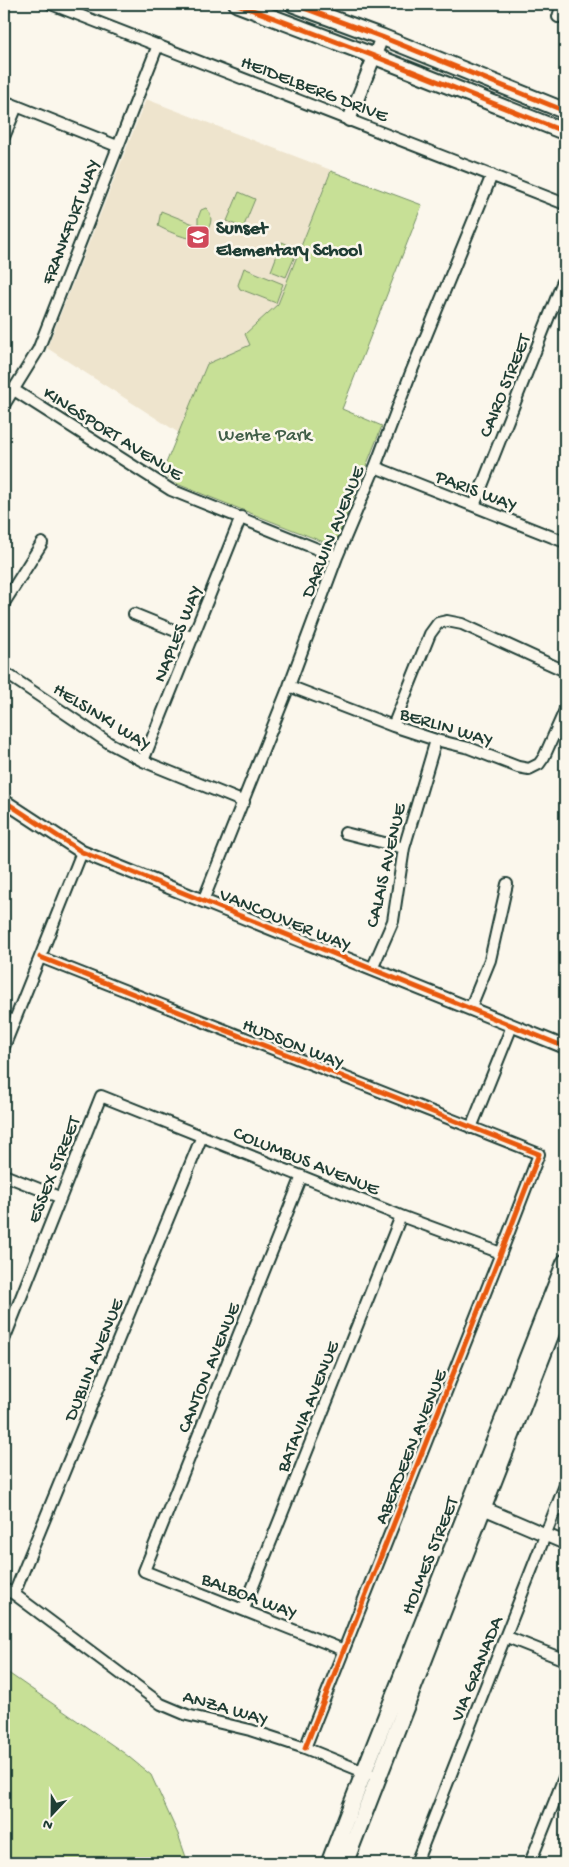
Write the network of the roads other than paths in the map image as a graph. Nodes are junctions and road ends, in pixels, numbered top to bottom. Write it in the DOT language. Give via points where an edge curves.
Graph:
graph roads {
  1 [pos="51,4"];
  2 [pos="237,4"];
  3 [pos="293,4"];
  4 [pos="562,4"];
  5 [pos="558,17"];
  6 [pos="382,37"];
  7 [pos="158,45"];
  8 [pos="374,56"];
  9 [pos="4,101"];
  10 [pos="17,106"];
  11 [pos="565,111"];
  12 [pos="349,120"];
  13 [pos="565,132"];
  14 [pos="4,137"];
  15 [pos="117,146"];
  16 [pos="492,175"];
  17 [pos="565,204"];
  18 [pos="565,276"];
  19 [pos="14,390"];
  20 [pos="4,405"];
  21 [pos="376,468"];
  22 [pos="474,506"];
  23 [pos="240,517"];
  24 [pos="565,542"];
  25 [pos="42,543"];
  26 [pos="337,557"];
  27 [pos="4,603"];
  28 [pos="134,614"];
  29 [pos="193,638"];
  30 [pos="565,671"];
  31 [pos="4,672"];
  32 [pos="289,686"];
  33 [pos="565,710"];
  34 [pos="393,726"];
  35 [pos="436,740"];
  36 [pos="144,762"];
  37 [pos="4,801"];
  38 [pos="244,802"];
  39 [pos="345,833"];
  40 [pos="404,848"];
  41 [pos="82,852"];
  42 [pos="507,884"];
  43 [pos="204,902"];
  44 [pos="40,957"];
  45 [pos="372,968"];
  46 [pos="470,1009"];
  47 [pos="512,1026"];
  48 [pos="4,1047"];
  49 [pos="565,1047"];
  50 [pos="101,1096"];
  51 [pos="471,1128"];
  52 [pos="202,1136"];
  53 [pos="539,1154"];
  54 [pos="4,1175"];
  55 [pos="302,1176"];
  56 [pos="59,1198"];
  57 [pos="401,1216"];
  58 [pos="501,1253"];
  59 [pos="565,1262"];
  60 [pos="565,1298"];
  61 [pos="4,1340"];
  62 [pos="565,1486"];
  63 [pos="477,1506"];
  64 [pos="546,1535"];
  65 [pos="565,1543"];
  66 [pos="144,1571"];
  67 [pos="4,1589"];
  68 [pos="14,1594"];
  69 [pos="244,1609"];
  70 [pos="507,1637"];
  71 [pos="344,1650"];
  72 [pos="565,1660"];
  73 [pos="305,1748"];
  74 [pos="364,1772"];
  75 [pos="565,1775"];
  76 [pos="379,1778"];
  77 [pos="330,1863"];
  78 [pos="345,1863"];
  79 [pos="416,1863"];
  80 [pos="530,1863"];
  1 -- 7 [label="street, HEIDELBERG DRIVE"];
  2 -- 8 [label="main road"];
  3 -- 6 [label="main road"];
  4 -- 5 [label="street"];
  6 -- 8 [label="street"];
  6 -- 11 [label="main road"];
  7 -- 12 [label="street, HEIDELBERG DRIVE"];
  7 -- 15 [label="street, FRANKFURT WAY"];
  8 -- 12 [label="street"];
  8 -- 13 [label="main road"];
  9 -- 10 [label="street"];
  10 -- 14 [label="street"];
  10 -- 15 [label="street"];
  12 -- 16 [label="street, HEIDELBERG DRIVE"];
  15 -- 19 [label="street, FRANKFURT WAY" via="38,350"];
  16 -- 17 [label="street, HEIDELBERG DRIVE"];
  16 -- 21 [label="street, DARWIN AVENUE" via="410,374"];
  18 -- 22 [label="street, CAIRO STREET"];
  19 -- 20 [label="street, FRANKFURT WAY"];
  19 -- 23 [label="street, KINGSPORT AVENUE" via="171,490"];
  21 -- 22 [label="street, PARIS WAY"];
  21 -- 26 [label="street, DARWIN AVENUE"];
  22 -- 24 [label="street, PARIS WAY"];
  23 -- 26 [label="street, KINGSPORT AVENUE"];
  23 -- 29 [label="street, NAPLES WAY"];
  25 -- 27 [label="street"];
  26 -- 32 [label="street, DARWIN AVENUE"];
  28 -- 29 [label="street"];
  29 -- 36 [label="street, NAPLES WAY"];
  30 -- 34 [label="street" via="462,624 438,623 430,634"];
  31 -- 36 [label="street, HELSINKI WAY"];
  32 -- 34 [label="street, BERLIN WAY"];
  32 -- 38 [label="street, DARWIN AVENUE"];
  33 -- 35 [label="street, BERLIN WAY" via="544,757 529,769"];
  34 -- 35 [label="street, BERLIN WAY"];
  35 -- 40 [label="street, CALAIS AVENUE"];
  36 -- 38 [label="street, HELSINKI WAY"];
  37 -- 41 [label="street, VANCOUVER WAY"];
  38 -- 43 [label="street, DARWIN AVENUE"];
  39 -- 40 [label="street"];
  40 -- 45 [label="street, CALAIS AVENUE" via="393,921"];
  41 -- 43 [label="street, VANCOUVER WAY"];
  41 -- 44 [label="street"];
  42 -- 46 [label="street" via="490,960"];
  43 -- 45 [label="street, VANCOUVER WAY"];
  44 -- 48 [label="street"];
  44 -- 51 [label="street, HUDSON WAY"];
  45 -- 46 [label="street, VANCOUVER WAY"];
  46 -- 47 [label="street, VANCOUVER WAY"];
  47 -- 49 [label="street, VANCOUVER WAY"];
  47 -- 51 [label="street"];
  50 -- 52 [label="street, COLUMBUS AVENUE"];
  50 -- 56 [label="street, ESSEX STREET"];
  51 -- 53 [label="street, HUDSON WAY"];
  52 -- 55 [label="street, COLUMBUS AVENUE"];
  52 -- 68 [label="street, DUBLIN AVENUE"];
  53 -- 58 [label="street, ABERDEEN AVENUE"];
  54 -- 56 [label="street"];
  55 -- 57 [label="street, COLUMBUS AVENUE"];
  55 -- 66 [label="street, CANTON AVENUE"];
  56 -- 61 [label="street, ESSEX STREET"];
  57 -- 58 [label="street, COLUMBUS AVENUE"];
  57 -- 69 [label="street, BATAVIA AVENUE"];
  58 -- 71 [label="street, ABERDEEN AVENUE"];
  59 -- 63 [label="main road, HOLMES STREET"];
  60 -- 63 [label="main road, HOLMES STREET"];
  62 -- 64 [label="street, VIA GRANADA"];
  63 -- 64 [label="street"];
  63 -- 74 [label="main road, HOLMES STREET"];
  63 -- 76 [label="main road, HOLMES STREET"];
  64 -- 65 [label="street"];
  64 -- 70 [label="street, VIA GRANADA"];
  66 -- 69 [label="street, BALBOA WAY"];
  67 -- 68 [label="street, ANZA WAY"];
  68 -- 73 [label="street, ANZA WAY" via="161,1704 188,1715"];
  69 -- 71 [label="street, BALBOA WAY"];
  70 -- 72 [label="street"];
  70 -- 79 [label="street, VIA GRANADA"];
  71 -- 73 [label="street, ABERDEEN AVENUE"];
  73 -- 74 [label="street, ANZA WAY"];
  74 -- 76 [label="street, ANZA WAY"];
  74 -- 77 [label="main road, HOLMES STREET"];
  75 -- 80 [label="street"];
  76 -- 78 [label="main road, HOLMES STREET"];
}
